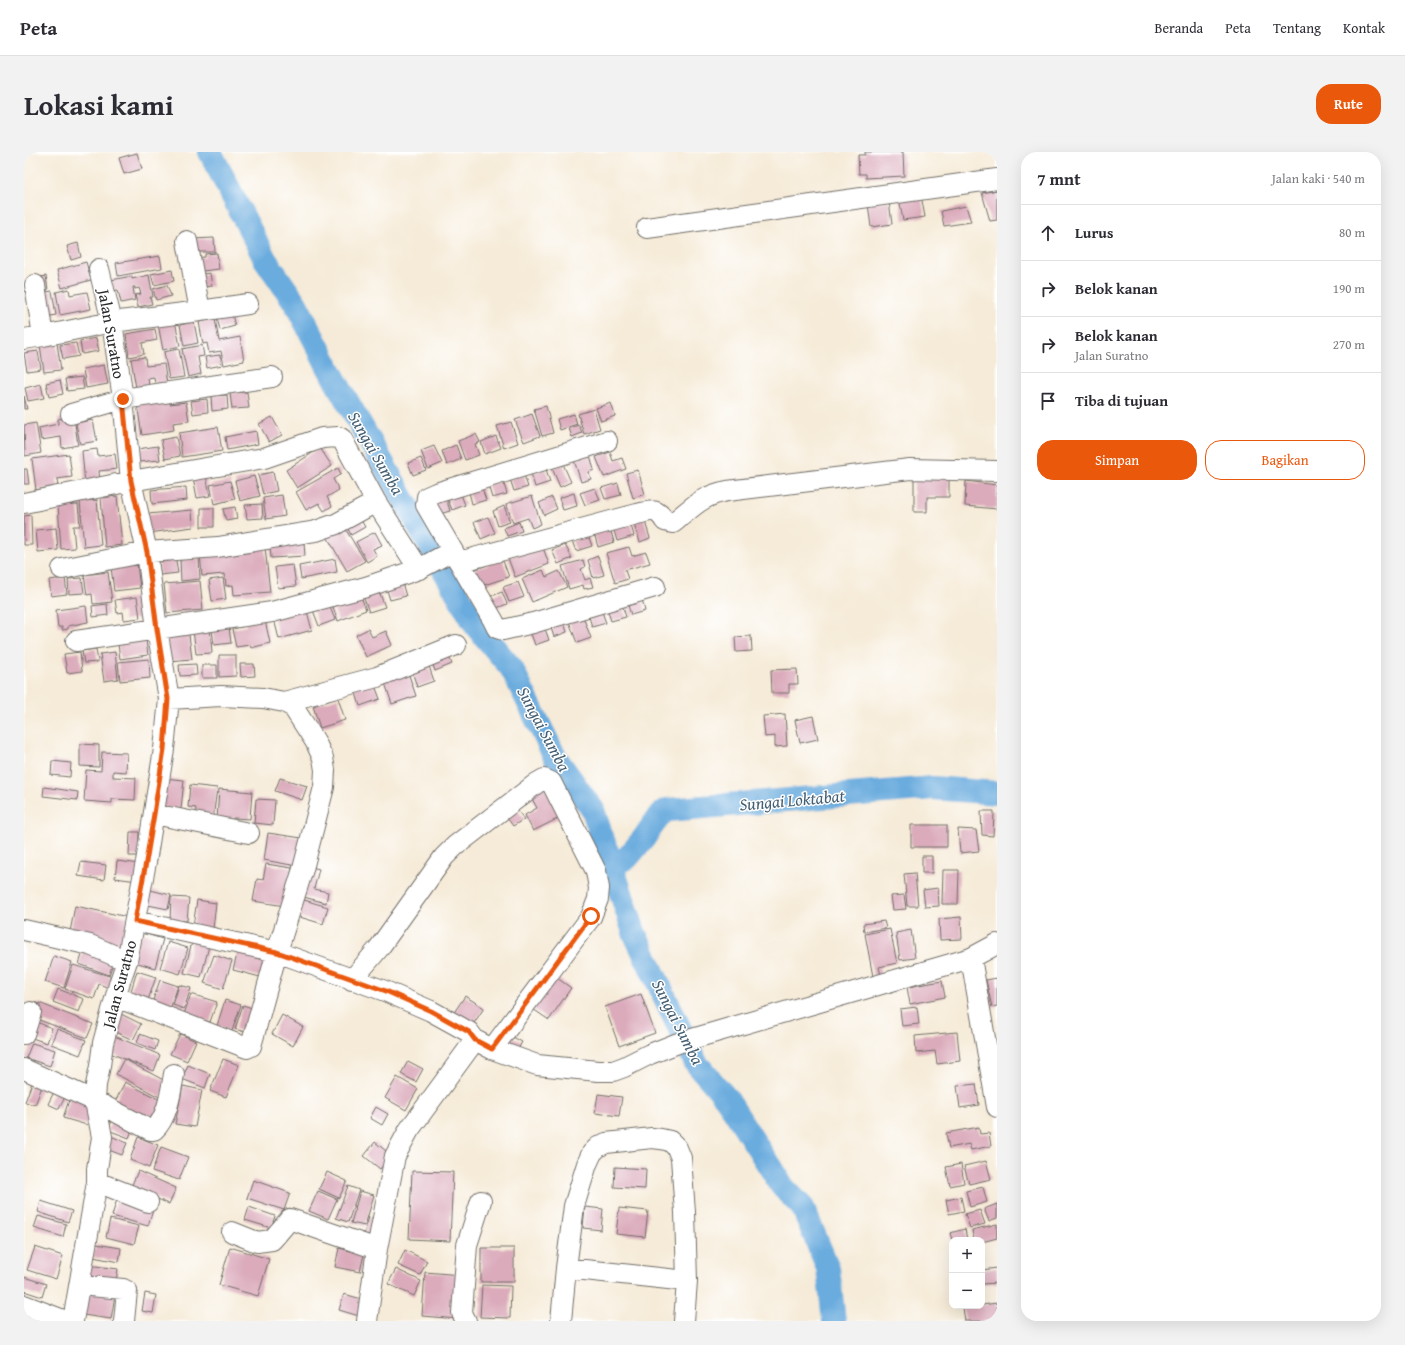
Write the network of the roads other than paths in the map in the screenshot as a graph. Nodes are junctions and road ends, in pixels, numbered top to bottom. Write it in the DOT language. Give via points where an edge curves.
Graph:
graph roads {
  1 [pos="997,179"];
  2 [pos="647,228"];
  3 [pos="187,241"];
  4 [pos="99,269"];
  5 [pos="35,285"];
  6 [pos="248,304"];
  7 [pos="200,311"];
  8 [pos="112,322"];
  9 [pos="33,337"];
  10 [pos="272,377"];
  11 [pos="123,399"];
  12 [pos="71,414"];
  13 [pos="607,441"];
  14 [pos="997,471"];
  15 [pos="131,481"];
  16 [pos="376,502"];
  17 [pos="24,503"];
  18 [pos="147,552"];
  19 [pos="453,556"];
  20 [pos="423,567"];
  21 [pos="62,569"];
  22 [pos="655,587"];
  23 [pos="157,629"];
  24 [pos="76,641"];
  25 [pos="456,645"];
  26 [pos="168,699"];
  27 [pos="284,702"];
  28 [pos="154,814"];
  29 [pos="249,833"];
  30 [pos="135,921"];
  31 [pos="24,930"];
  32 [pos="997,944"];
  33 [pos="277,952"];
  34 [pos="971,958"];
  35 [pos="127,961"];
  36 [pos="352,980"];
  37 [pos="116,997"];
  38 [pos="31,1012"];
  39 [pos="24,1034"];
  40 [pos="484,1045"];
  41 [pos="24,1069"];
  42 [pos="174,1074"];
  43 [pos="95,1101"];
  44 [pos="997,1107"];
  45 [pos="96,1182"];
  46 [pos="481,1201"];
  47 [pos="148,1202"];
  48 [pos="232,1232"];
  49 [pos="377,1250"];
  50 [pos="566,1268"];
  51 [pos="687,1281"];
  52 [pos="79,1285"];
  53 [pos="24,1305"];
  54 [pos="66,1321"];
  55 [pos="73,1321"];
  56 [pos="124,1321"];
  57 [pos="367,1321"];
  58 [pos="466,1321"];
  59 [pos="561,1321"];
  60 [pos="684,1321"];
  1 -- 2 [label="street"];
  3 -- 7 [label="street"];
  4 -- 8 [label="street, Jalan Suratno"];
  5 -- 9 [label="street"];
  6 -- 7 [label="street"];
  7 -- 8 [label="street"];
  8 -- 9 [label="street"];
  8 -- 11 [label="street, Jalan Suratno"];
  10 -- 11 [label="street"];
  11 -- 12 [label="street"];
  11 -- 15 [label="street, Jalan Suratno"];
  13 -- 19 [label="street" via="427,497 426,504"];
  14 -- 19 [label="street" via="910,469 727,491 702,499 673,523 665,521 661,514 654,511"];
  15 -- 16 [label="street" via="264,458 322,438 339,437"];
  15 -- 17 [label="street"];
  15 -- 18 [label="street, Jalan Suratno"];
  16 -- 18 [label="street" via="336,524 316,531 218,547"];
  16 -- 20 [label="street"];
  18 -- 21 [label="street"];
  18 -- 23 [label="street, Jalan Suratno"];
  19 -- 20 [label="street"];
  19 -- 22 [label="street" via="497,628 503,630"];
  20 -- 23 [label="street" via="366,587 272,612"];
  23 -- 24 [label="street"];
  23 -- 26 [label="street, Jalan Suratno"];
  25 -- 27 [label="street" via="377,677"];
  26 -- 27 [label="street" via="221,696 264,698"];
  26 -- 28 [label="street, Jalan Suratno" via="166,735"];
  27 -- 33 [label="street" via="292,707 315,741 323,758 325,770 324,788 303,869"];
  28 -- 29 [label="street"];
  28 -- 30 [label="street, Jalan Suratno"];
  30 -- 33 [label="street"];
  30 -- 35 [label="street, Jalan Suratno"];
  31 -- 35 [label="street" via="90,945"];
  32 -- 34 [label="street"];
  33 -- 36 [label="street"];
  33 -- 37 [label="street" via="247,1048"];
  34 -- 40 [label="street" via="686,1040 613,1071 538,1065"];
  34 -- 44 [label="street"];
  35 -- 37 [label="street, Jalan Suratno"];
  36 -- 40 [label="street" via="386,991 431,1011 469,1032"];
  36 -- 40 [label="street" via="379,948 444,857 455,846 537,783 544,779 551,782 596,871 598,899 591,916"];
  37 -- 43 [label="street, Jalan Suratno" via="103,1043"];
  38 -- 39 [label="street"];
  40 -- 49 [label="street" via="409,1130 395,1156"];
  41 -- 43 [label="street"];
  42 -- 43 [label="street" via="169,1102 159,1126 154,1130 146,1129"];
  43 -- 45 [label="street, Jalan Suratno" via="102,1137"];
  45 -- 47 [label="street"];
  45 -- 52 [label="street, Jalan Suratno"];
  46 -- 58 [label="street" via="467,1245 462,1313"];
  48 -- 49 [label="street" via="257,1242 272,1240 290,1219"];
  49 -- 57 [label="street"];
  50 -- 51 [label="street"];
  50 -- 51 [label="street" via="574,1206 592,1154 606,1143 662,1139 670,1141 682,1158"];
  50 -- 59 [label="street"];
  51 -- 60 [label="street"];
  52 -- 55 [label="street, Jalan Suratno"];
  52 -- 56 [label="street" via="127,1291"];
  53 -- 54 [label="street"];
}
